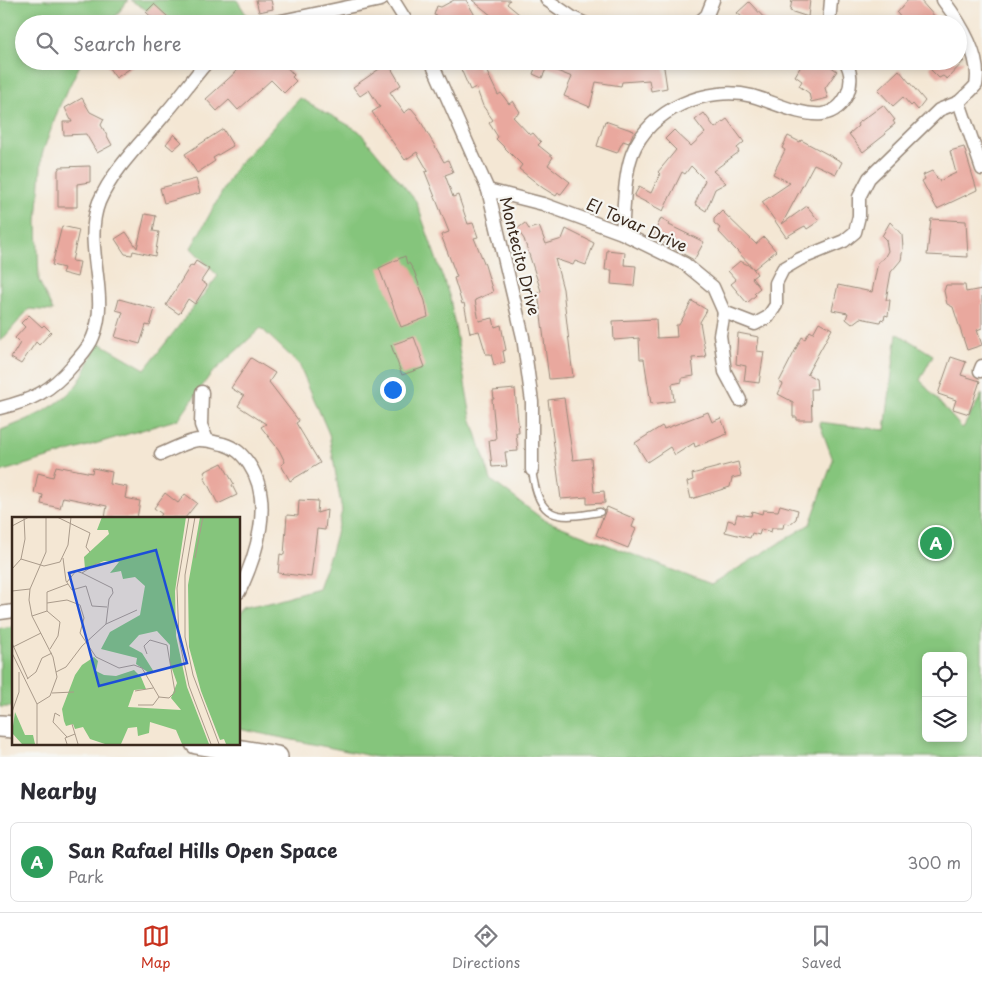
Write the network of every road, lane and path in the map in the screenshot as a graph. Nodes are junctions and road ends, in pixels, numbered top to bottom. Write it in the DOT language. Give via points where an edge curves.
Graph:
graph roads {
  1 [pos="381,0"];
  2 [pos="393,0"];
  3 [pos="547,0"];
  4 [pos="713,0"];
  5 [pos="831,0"];
  6 [pos="943,0"];
  7 [pos="310,15"];
  8 [pos="402,15"];
  9 [pos="569,15"];
  10 [pos="708,15"];
  11 [pos="830,15"];
  12 [pos="954,15"];
  13 [pos="967,32"];
  14 [pos="201,70"];
  15 [pos="435,70"];
  16 [pos="848,70"];
  17 [pos="959,102"];
  18 [pos="982,169"];
  19 [pos="488,190"];
  20 [pos="622,233"];
  21 [pos="724,312"];
  22 [pos="202,392"];
  23 [pos="740,400"];
  24 [pos="0,408"];
  25 [pos="207,440"];
  26 [pos="161,454"];
  27 [pos="532,470"];
  28 [pos="600,512"];
  29 [pos="240,589"];
  30 [pos="202,744"];
  31 [pos="277,757"];
  1 -- 7 [label="street"];
  2 -- 8 [label="street"];
  3 -- 9 [label="street"];
  4 -- 10 [label="street"];
  5 -- 11 [label="street"];
  6 -- 12 [label="street"];
  13 -- 17 [label="street" via="981,60 980,73 976,85"];
  14 -- 24 [label="street" via="128,159 99,204 94,234 98,318 93,340 67,372 43,393"];
  15 -- 19 [label="street, Montecito Drive"];
  16 -- 20 [label="street" via="851,81 848,95 838,108 822,114 730,93 708,94 665,114 645,133 632,154"];
  17 -- 18 [label="street"];
  17 -- 21 [label="street" via="938,110 869,178 859,197 855,232 844,241 783,269 776,283 776,304 768,317 755,324"];
  19 -- 20 [label="street, El Tovar Drive" via="543,204"];
  19 -- 27 [label="street, Montecito Drive" via="523,336 532,402"];
  20 -- 21 [label="street, El Tovar Drive" via="685,264 713,287"];
  21 -- 23 [label="street" via="720,334 725,372"];
  22 -- 25 [label="street" via="201,425"];
  25 -- 26 [label="street" via="194,440"];
  25 -- 29 [label="street" via="241,452 258,483 263,507 256,545"];
  27 -- 28 [label="lane" via="536,492 554,515 567,518"];
  30 -- 31 [label="highway"];
}
